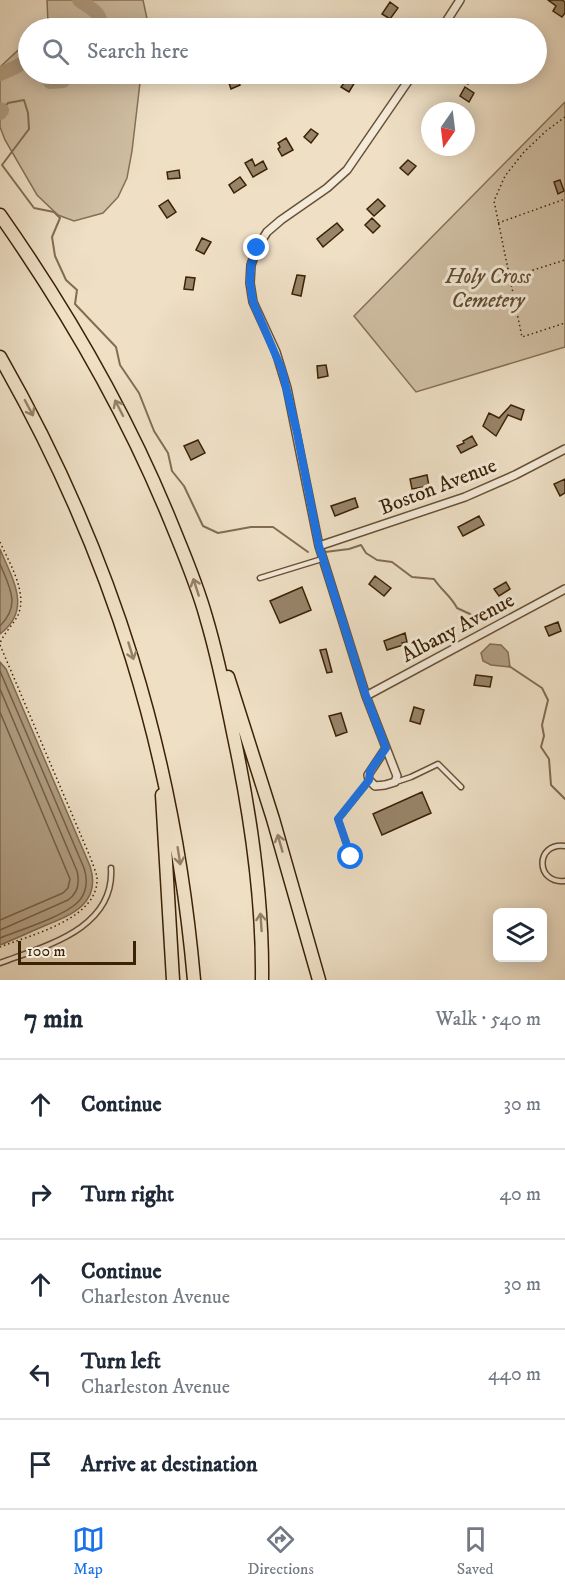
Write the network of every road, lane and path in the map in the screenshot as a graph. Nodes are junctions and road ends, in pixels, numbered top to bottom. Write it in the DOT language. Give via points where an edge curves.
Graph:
graph roads {
  1 [pos="460,0"];
  2 [pos="448,18"];
  3 [pos="406,84"];
  4 [pos="565,117"];
  5 [pos="565,199"];
  6 [pos="0,215"];
  7 [pos="498,223"];
  8 [pos="565,260"];
  9 [pos="510,277"];
  10 [pos="565,323"];
  11 [pos="0,357"];
  12 [pos="565,449"];
  13 [pos="0,542"];
  14 [pos="319,546"];
  15 [pos="323,558"];
  16 [pos="260,578"];
  17 [pos="565,589"];
  18 [pos="206,617"];
  19 [pos="0,644"];
  20 [pos="366,696"];
  21 [pos="386,748"];
  22 [pos="160,757"];
  23 [pos="369,780"];
  24 [pos="395,782"];
  25 [pos="461,787"];
  26 [pos="565,846"];
  27 [pos="351,857"];
  28 [pos="111,868"];
  29 [pos="565,880"];
  30 [pos="0,947"];
  31 [pos="0,963"];
  32 [pos="173,980"];
  33 [pos="194,980"];
  34 [pos="262,980"];
  35 [pos="319,980"];
  1 -- 2 [label="street"];
  3 -- 14 [label="street" via="347,170 267,232 251,265 253,302 276,352 287,388"];
  4 -- 7 [label="path" via="524,152 505,176 494,201"];
  5 -- 7 [label="path"];
  18 -- 6 [label="highway, one-way" via="153,479 114,397 67,315"];
  7 -- 9 [label="path"];
  8 -- 9 [label="path"];
  9 -- 10 [label="path" via="522,337"];
  11 -- 22 [label="highway, one-way" via="53,456 88,534 128,642"];
  12 -- 14 [label="street, Boston Avenue" via="465,497"];
  13 -- 19 [label="path" via="21,604"];
  14 -- 15 [label="street"];
  15 -- 16 [label="lane"];
  15 -- 20 [label="street"];
  17 -- 20 [label="street, Albany Avenue"];
  34 -- 18 [label="highway, one-way" via="259,889 246,798"];
  35 -- 18 [label="highway, one-way" via="273,819"];
  19 -- 30 [label="path" via="97,877 92,896 80,913"];
  20 -- 21 [label="street"];
  21 -- 23 [label="street" via="370,771"];
  21 -- 24 [label="street" via="397,776"];
  22 -- 32 [label="highway"];
  22 -- 33 [label="highway, one-way" via="181,867"];
  23 -- 24 [label="street" via="375,786"];
  23 -- 27 [label="lane" via="338,819"];
  24 -- 25 [label="lane" via="438,764"];
  26 -- 29 [label="lane" via="550,848 542,864 551,879"];
  28 -- 31 [label="lane" via="112,879 102,908 86,925 42,948"];
}
